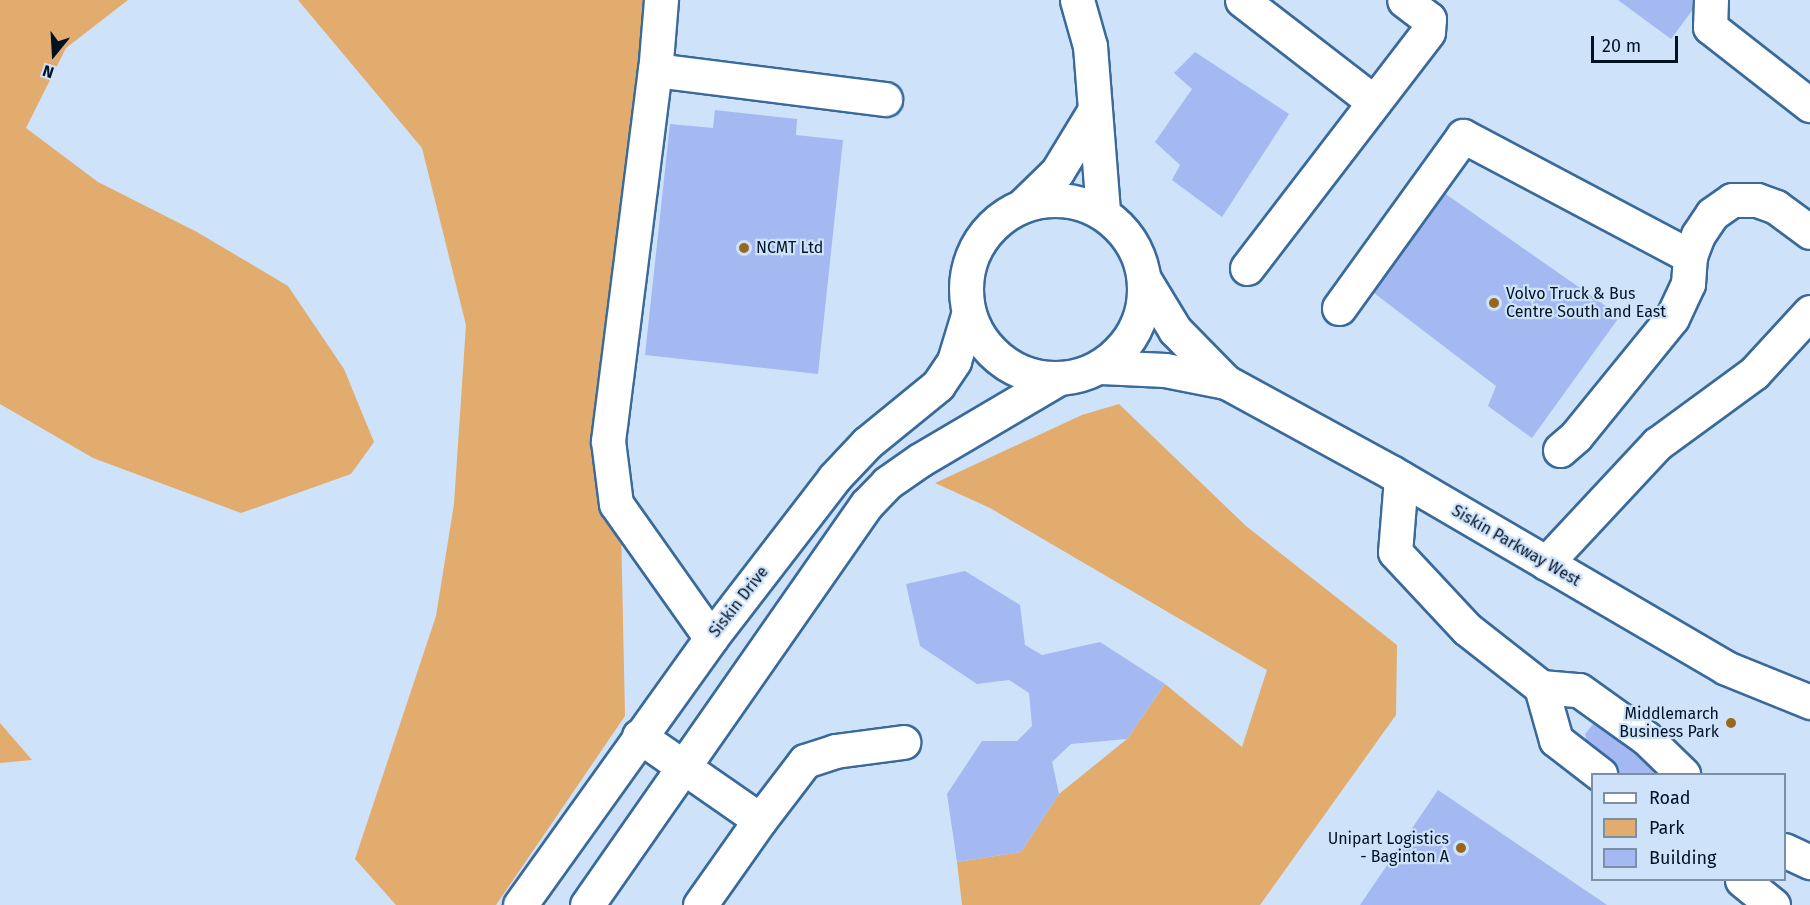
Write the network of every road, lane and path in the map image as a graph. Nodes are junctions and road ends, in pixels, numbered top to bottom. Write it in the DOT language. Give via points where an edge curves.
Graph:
graph roads {
  1 [pos="661,0"];
  2 [pos="1077,0"];
  3 [pos="1242,0"];
  4 [pos="1404,0"];
  5 [pos="1711,0"];
  6 [pos="655,73"];
  7 [pos="885,99"];
  8 [pos="1374,102"];
  9 [pos="1810,105"];
  10 [pos="1093,113"];
  11 [pos="1022,206"];
  12 [pos="1103,212"];
  13 [pos="1810,232"];
  14 [pos="1690,256"];
  15 [pos="1247,268"];
  16 [pos="1144,279"];
  17 [pos="1339,308"];
  18 [pos="1810,312"];
  19 [pos="968,315"];
  20 [pos="1101,367"];
  21 [pos="1056,380"];
  22 [pos="1226,382"];
  23 [pos="1560,450"];
  24 [pos="1401,478"];
  25 [pos="1546,563"];
  26 [pos="711,638"];
  27 [pos="1541,687"];
  28 [pos="1810,702"];
  29 [pos="639,736"];
  30 [pos="903,742"];
  31 [pos="683,766"];
  32 [pos="1599,773"];
  33 [pos="1682,773"];
  34 [pos="760,820"];
  35 [pos="1786,850"];
  36 [pos="1810,862"];
  37 [pos="520,905"];
  38 [pos="587,905"];
  39 [pos="700,905"];
  1 -- 6 [label="street"];
  2 -- 10 [label="street" via="1090,46"];
  3 -- 8 [label="street"];
  4 -- 8 [label="street" via="1429,19 1428,32"];
  5 -- 9 [label="street" via="1710,27"];
  6 -- 7 [label="street"];
  6 -- 26 [label="street" via="608,441 616,504"];
  8 -- 15 [label="street"];
  10 -- 11 [label="street" via="1057,172"];
  10 -- 12 [label="street"];
  11 -- 12 [label="street" via="1061,200"];
  11 -- 19 [label="street" via="999,221 975,249 968,267"];
  12 -- 16 [label="street" via="1122,230 1137,254"];
  13 -- 14 [label="street" via="1776,207 1757,200 1732,200 1712,214"];
  14 -- 17 [label="street" via="1463,136"];
  14 -- 23 [label="street" via="1688,284 1672,318 1576,436"];
  16 -- 20 [label="street" via="1143,305 1134,331"];
  16 -- 22 [label="street, Siskin Parkway West" via="1175,330"];
  18 -- 25 [label="street" via="1754,373 1657,444"];
  19 -- 21 [label="street" via="979,337 998,359 1025,374"];
  19 -- 26 [label="street, Siskin Drive" via="954,361 938,385 867,443 834,478"];
  20 -- 21 [label="street"];
  20 -- 22 [label="street, Siskin Parkway West" via="1165,370"];
  21 -- 31 [label="street" via="920,460 880,490 847,530"];
  22 -- 24 [label="street, Siskin Parkway West"];
  24 -- 25 [label="street, Siskin Parkway West"];
  24 -- 27 [label="street" via="1395,552 1467,629"];
  25 -- 28 [label="street, Siskin Parkway West" via="1726,668"];
  26 -- 29 [label="street, Siskin Drive"];
  27 -- 32 [label="street" via="1557,740"];
  27 -- 33 [label="street" via="1579,690 1646,738"];
  29 -- 31 [label="street"];
  29 -- 37 [label="street, Siskin Drive"];
  30 -- 34 [label="street" via="835,751 805,761"];
  31 -- 34 [label="street"];
  31 -- 38 [label="street"];
  34 -- 39 [label="street"];
  35 -- 36 [label="street"];
}
